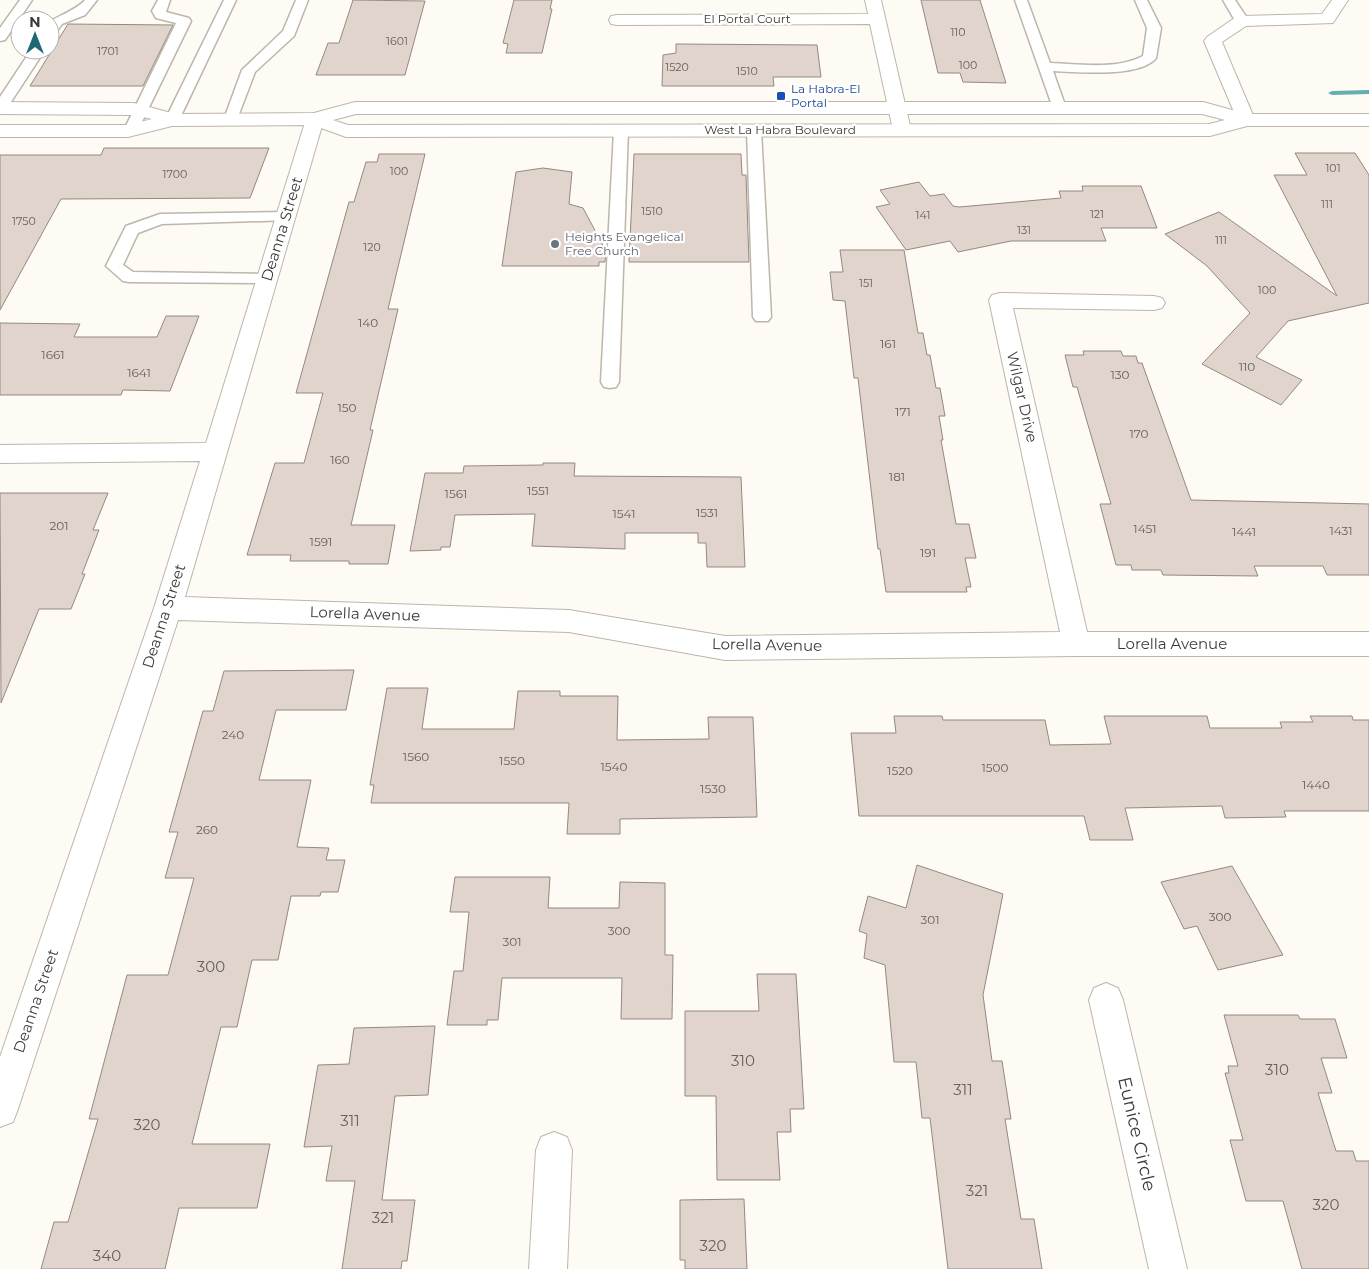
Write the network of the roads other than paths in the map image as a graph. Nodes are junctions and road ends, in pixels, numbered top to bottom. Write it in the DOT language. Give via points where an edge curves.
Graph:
graph roads {
  1 [pos="26,0"];
  2 [pos="91,0"];
  3 [pos="164,0"];
  4 [pos="230,0"];
  5 [pos="302,0"];
  6 [pos="873,0"];
  7 [pos="1021,0"];
  8 [pos="1141,0"];
  9 [pos="1229,0"];
  10 [pos="1340,0"];
  11 [pos="877,19"];
  12 [pos="617,20"];
  13 [pos="1242,21"];
  14 [pos="60,23"];
  15 [pos="0,37"];
  16 [pos="31,60"];
  17 [pos="1044,67"];
  18 [pos="897,107"];
  19 [pos="0,108"];
  20 [pos="1059,108"];
  21 [pos="140,110"];
  22 [pos="231,119"];
  23 [pos="315,119"];
  24 [pos="172,120"];
  25 [pos="1246,120"];
  26 [pos="1369,120"];
  27 [pos="131,130"];
  28 [pos="621,130"];
  29 [pos="754,130"];
  30 [pos="902,130"];
  31 [pos="0,131"];
  32 [pos="286,217"];
  33 [pos="267,279"];
  34 [pos="1154,303"];
  35 [pos="762,317"];
  36 [pos="610,382"];
  37 [pos="216,452"];
  38 [pos="0,454"];
  39 [pos="168,608"];
  40 [pos="1076,644"];
  41 [pos="1369,644"];
  42 [pos="1106,1000"];
  43 [pos="0,1110"];
  44 [pos="554,1150"];
  45 [pos="548,1269"];
  46 [pos="1168,1269"];
  1 -- 15 [label="lane"];
  2 -- 14 [label="lane" via="85,10"];
  3 -- 21 [label="lane" via="158,11 161,15 184,21"];
  4 -- 24 [label="lane"];
  5 -- 22 [label="lane" via="289,33 249,70"];
  6 -- 11 [label="street"];
  7 -- 17 [label="lane"];
  8 -- 17 [label="lane" via="1154,28 1149,58 1144,62 1108,67"];
  9 -- 13 [label="lane"];
  10 -- 13 [label="street" via="1327,20"];
  11 -- 12 [label="street, El Portal Court"];
  11 -- 18 [label="street"];
  13 -- 25 [label="street" via="1213,41"];
  16 -- 19 [label="lane"];
  17 -- 20 [label="lane"];
  18 -- 20 [label="street, West La Habra Boulevard"];
  18 -- 23 [label="street, West La Habra Boulevard" via="355,108"];
  18 -- 30 [label="street"];
  19 -- 21 [label="street, West La Habra Boulevard"];
  20 -- 25 [label="street, West La Habra Boulevard" via="1203,108"];
  21 -- 24 [label="street, West La Habra Boulevard"];
  21 -- 27 [label="lane"];
  22 -- 23 [label="street, West La Habra Boulevard"];
  22 -- 24 [label="street, West La Habra Boulevard"];
  23 -- 28 [label="street, West La Habra Boulevard" via="346,131"];
  23 -- 32 [label="street, Deanna Street"];
  24 -- 27 [label="street, West La Habra Boulevard"];
  25 -- 26 [label="street, West La Habra Boulevard"];
  25 -- 30 [label="street, West La Habra Boulevard" via="1210,130"];
  27 -- 31 [label="street, West La Habra Boulevard"];
  28 -- 29 [label="street, West La Habra Boulevard"];
  28 -- 36 [label="lane"];
  29 -- 30 [label="street, West La Habra Boulevard"];
  29 -- 35 [label="lane"];
  32 -- 33 [label="street, Deanna Street"];
  32 -- 33 [label="lane" via="160,220 132,230 114,266 129,277"];
  33 -- 37 [label="street, Deanna Street"];
  34 -- 40 [label="street, Wilgar Drive" via="1000,300"];
  37 -- 38 [label="street"];
  37 -- 39 [label="street, Deanna Street"];
  39 -- 40 [label="street, Lorella Avenue" via="570,621 725,648"];
  39 -- 43 [label="street, Deanna Street"];
  40 -- 41 [label="street, Lorella Avenue"];
  42 -- 46 [label="street, Eunice Circle"];
  44 -- 45 [label="street"];
}
